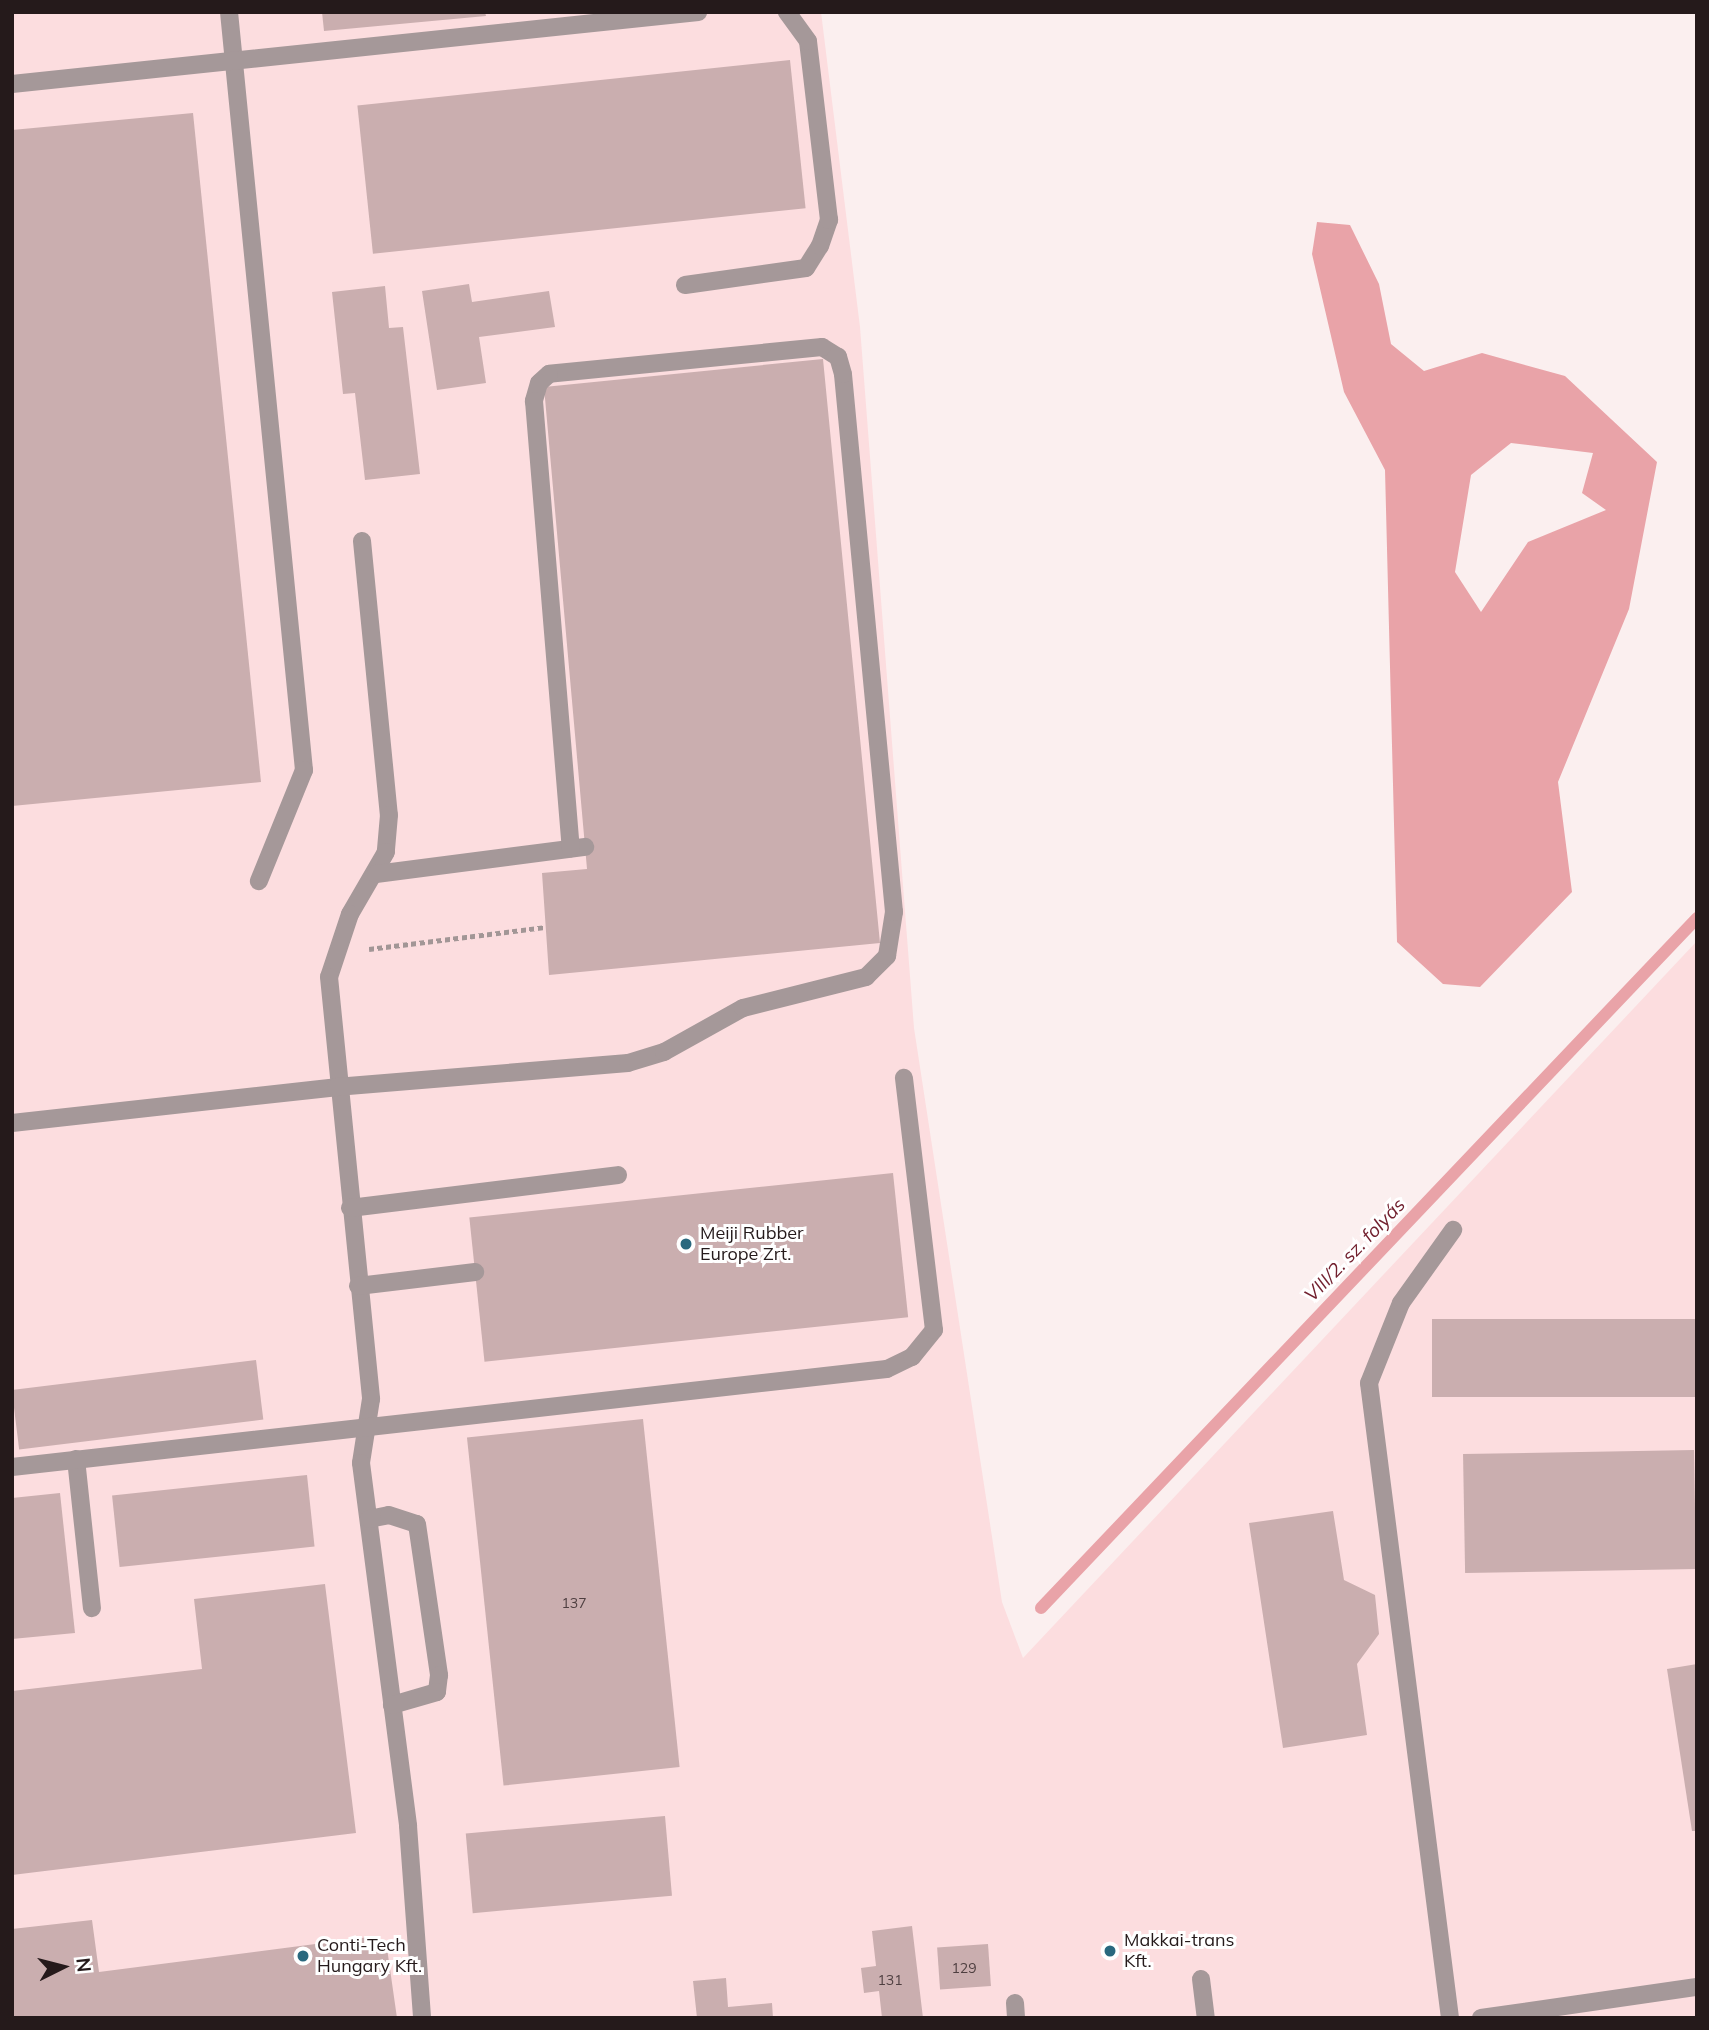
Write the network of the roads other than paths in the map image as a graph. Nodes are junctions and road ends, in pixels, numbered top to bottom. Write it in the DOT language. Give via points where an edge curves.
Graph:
graph roads {
  1 [pos="229,12"];
  2 [pos="698,12"];
  3 [pos="787,12"];
  4 [pos="233,63"];
  5 [pos="12,84"];
  6 [pos="685,285"];
  7 [pos="362,541"];
  8 [pos="376,874"];
  9 [pos="259,881"];
  10 [pos="904,1078"];
  11 [pos="336,1087"];
  12 [pos="12,1124"];
  13 [pos="618,1175"];
  14 [pos="350,1208"];
  15 [pos="1453,1230"];
  16 [pos="475,1272"];
  17 [pos="358,1286"];
  18 [pos="368,1423"];
  19 [pos="76,1459"];
  20 [pos="12,1466"];
  21 [pos="369,1520"];
  22 [pos="92,1608"];
  23 [pos="392,1705"];
  24 [pos="1201,1979"];
  25 [pos="1697,1987"];
  26 [pos="422,2018"];
  27 [pos="1206,2018"];
  28 [pos="1450,2018"];
  29 [pos="1482,2018"];
  1 -- 4 [label="street"];
  2 -- 4 [label="street"];
  3 -- 6 [label="street" via="808,41 829,220 820,246 806,268"];
  4 -- 5 [label="street"];
  4 -- 9 [label="street" via="304,770"];
  7 -- 8 [label="street" via="389,815"];
  8 -- 11 [label="street" via="333,954 329,977"];
  8 -- 11 [label="street" via="578,847 534,401 539,383 549,374 822,347 838,358 844,374 894,912 887,956 866,977 743,1008 664,1052 628,1063"];
  10 -- 18 [label="street" via="934,1330 912,1357 887,1368"];
  11 -- 12 [label="street"];
  11 -- 14 [label="street"];
  13 -- 14 [label="street"];
  14 -- 17 [label="street"];
  15 -- 28 [label="street" via="1402,1303 1369,1383"];
  16 -- 17 [label="street"];
  17 -- 18 [label="street" via="371,1399"];
  18 -- 19 [label="street"];
  18 -- 21 [label="street" via="361,1464"];
  19 -- 20 [label="street"];
  19 -- 22 [label="street"];
  21 -- 23 [label="street"];
  21 -- 23 [label="street" via="389,1515 416,1524 439,1675 437,1692"];
  23 -- 26 [label="street"];
  24 -- 27 [label="street"];
  25 -- 29 [label="street"];
}
